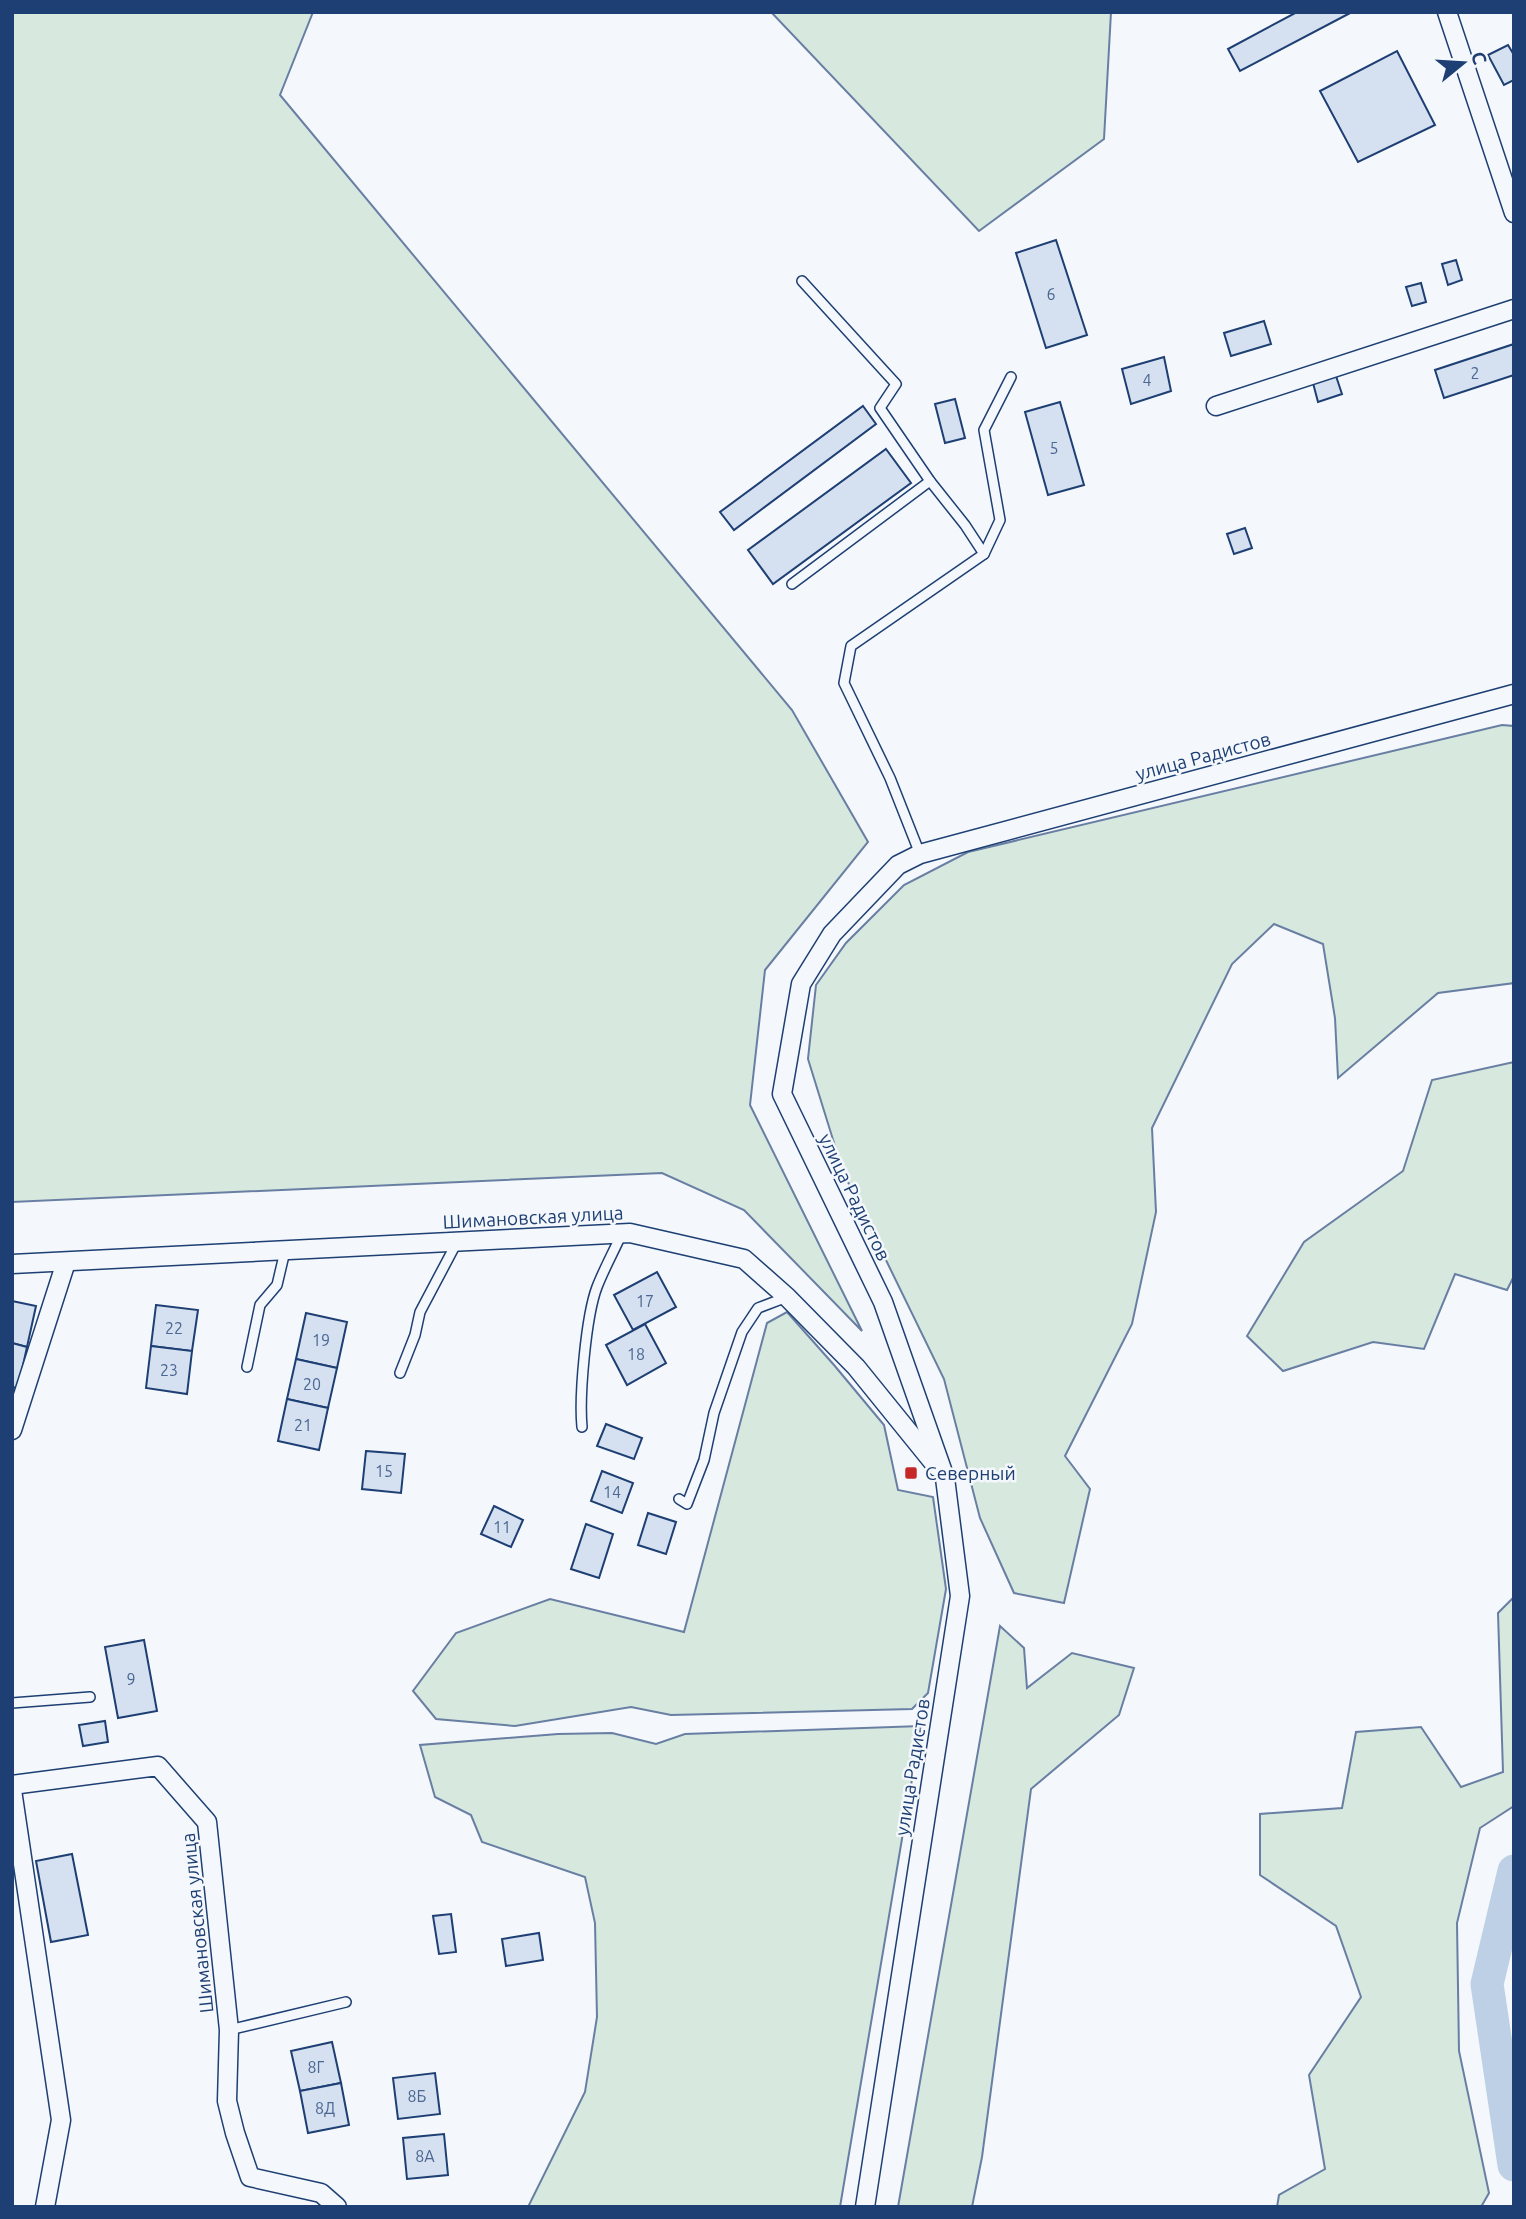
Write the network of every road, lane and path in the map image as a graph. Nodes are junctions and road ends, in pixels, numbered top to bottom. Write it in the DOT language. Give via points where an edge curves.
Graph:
graph roads {
  1 [pos="1447,12"];
  2 [pos="1512,203"];
  3 [pos="802,281"];
  4 [pos="1514,309"];
  5 [pos="1011,377"];
  6 [pos="1216,406"];
  7 [pos="930,481"];
  8 [pos="984,554"];
  9 [pos="792,584"];
  10 [pos="1514,694"];
  11 [pos="920,854"];
  12 [pos="622,1233"];
  13 [pos="457,1242"];
  14 [pos="285,1251"];
  15 [pos="66,1262"];
  16 [pos="12,1264"];
  17 [pos="787,1297"];
  18 [pos="247,1367"];
  19 [pos="400,1373"];
  20 [pos="582,1427"];
  21 [pos="12,1430"];
  22 [pos="945,1478"];
  23 [pos="679,1499"];
  24 [pos="90,1697"];
  25 [pos="12,1703"];
  26 [pos="12,1787"];
  27 [pos="346,2002"];
  28 [pos="229,2030"];
  29 [pos="45,2207"];
  30 [pos="337,2207"];
  31 [pos="865,2207"];
  1 -- 2 [label="street"];
  3 -- 7 [label="lane" via="896,384 880,408"];
  4 -- 6 [label="street"];
  5 -- 8 [label="lane" via="984,430 1000,520"];
  7 -- 8 [label="lane"];
  7 -- 9 [label="lane"];
  8 -- 11 [label="lane" via="851,646 844,683"];
  10 -- 11 [label="street, улица Радистов"];
  11 -- 22 [label="street, улица Радистов" via="898,865 832,934 801,984 782,1094 883,1302"];
  12 -- 13 [label="street, Шимановская улица"];
  12 -- 17 [label="street, Шимановская улица" via="744,1259"];
  12 -- 20 [label="lane" via="591,1311"];
  13 -- 14 [label="street, Шимановская улица"];
  13 -- 19 [label="lane" via="420,1312"];
  14 -- 15 [label="street, Шимановская улица"];
  14 -- 18 [label="lane" via="277,1284 260,1306"];
  15 -- 16 [label="street, Шимановская улица"];
  15 -- 21 [label="street"];
  17 -- 22 [label="street, Шимановская улица" via="856,1367"];
  17 -- 23 [label="lane" via="758,1308 742,1332 714,1412 704,1460 687,1504"];
  22 -- 31 [label="street, улица Радистов" via="960,1597"];
  24 -- 25 [label="lane"];
  26 -- 28 [label="street, Шимановская улица" via="158,1766 207,1822"];
  26 -- 29 [label="street, Шимановская улица" via="61,2120"];
  27 -- 28 [label="lane"];
  28 -- 30 [label="street" via="227,2101 250,2177 321,2193"];
}
